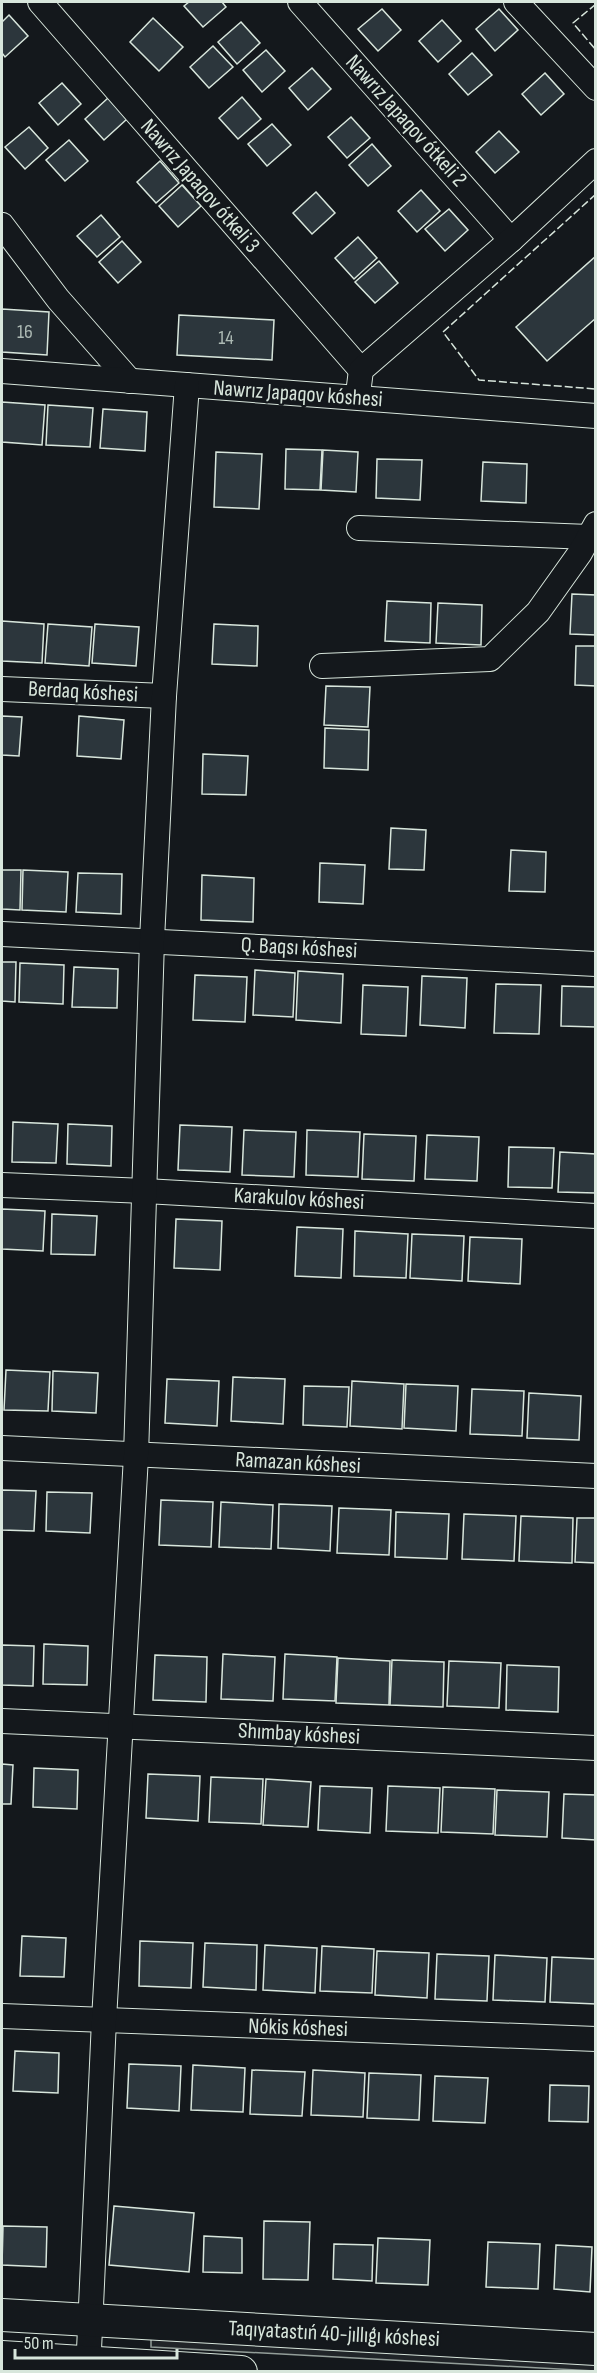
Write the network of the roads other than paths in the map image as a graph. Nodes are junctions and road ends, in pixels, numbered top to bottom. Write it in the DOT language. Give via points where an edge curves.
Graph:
graph roads {
  1 [pos="40,2"];
  2 [pos="300,2"];
  3 [pos="516,2"];
  4 [pos="596,88"];
  5 [pos="596,161"];
  6 [pos="2,225"];
  7 [pos="512,240"];
  8 [pos="361,370"];
  9 [pos="2,371"];
  10 [pos="130,381"];
  11 [pos="187,385"];
  12 [pos="358,398"];
  13 [pos="596,416"];
  14 [pos="359,528"];
  15 [pos="592,531"];
  16 [pos="322,666"];
  17 [pos="2,688"];
  18 [pos="164,696"];
  19 [pos="2,934"];
  20 [pos="152,940"];
  21 [pos="596,964"];
  22 [pos="2,1185"];
  23 [pos="145,1191"];
  24 [pos="596,1216"];
  25 [pos="2,1448"];
  26 [pos="136,1456"];
  27 [pos="596,1476"];
  28 [pos="2,1720"];
  29 [pos="120,1725"];
  30 [pos="596,1748"];
  31 [pos="2,2016"];
  32 [pos="104,2020"];
  33 [pos="596,2039"];
  34 [pos="2,2315"];
  35 [pos="90,2320"];
  36 [pos="596,2349"];
  37 [pos="2,2357"];
  38 [pos="88,2367"];
  39 [pos="241,2372"];
  1 -- 8 [label="street, Nawrız Japaqov ótkeli 3"];
  2 -- 7 [label="street, Nawrız Japaqov ótkeli 2"];
  3 -- 4 [label="street"];
  5 -- 7 [label="street"];
  6 -- 10 [label="street" via="58,299"];
  7 -- 8 [label="street"];
  8 -- 12 [label="street"];
  9 -- 10 [label="street, Nawrız Japaqov kóshesi"];
  10 -- 11 [label="street, Nawrız Japaqov kóshesi"];
  11 -- 12 [label="street, Nawrız Japaqov kóshesi"];
  11 -- 18 [label="street"];
  12 -- 13 [label="street, Nawrız Japaqov kóshesi"];
  14 -- 15 [label="street"];
  15 -- 16 [label="street" via="538,612 490,659"];
  17 -- 18 [label="street, Berdaq kóshesi"];
  18 -- 20 [label="street"];
  19 -- 20 [label="street, Q. Baqsı kóshesi"];
  20 -- 21 [label="street, Q. Baqsı kóshesi"];
  20 -- 23 [label="street"];
  22 -- 23 [label="street, Karakulov kóshesi"];
  23 -- 24 [label="street, Karakulov kóshesi"];
  23 -- 26 [label="street"];
  25 -- 26 [label="street, Ramazan kóshesi"];
  26 -- 27 [label="street, Ramazan kóshesi"];
  26 -- 29 [label="street"];
  28 -- 29 [label="street, Shımbay kóshesi"];
  29 -- 30 [label="street, Shımbay kóshesi"];
  29 -- 32 [label="street"];
  31 -- 32 [label="street, Nókis kóshesi"];
  32 -- 33 [label="street, Nókis kóshesi"];
  32 -- 35 [label="street"];
  34 -- 35 [label="main road, Taqıyatastıń 40-jıllıǵı kóshesi"];
  35 -- 36 [label="main road, Taqıyatastıń 40-jıllıǵı kóshesi"];
  35 -- 38 [label="street"];
  37 -- 38 [label="main road, Taqıyatastıń 40-jıllıǵı kóshesi"];
  38 -- 39 [label="main road, Taqıyatastıń 40-jıllıǵı kóshesi"];
}
